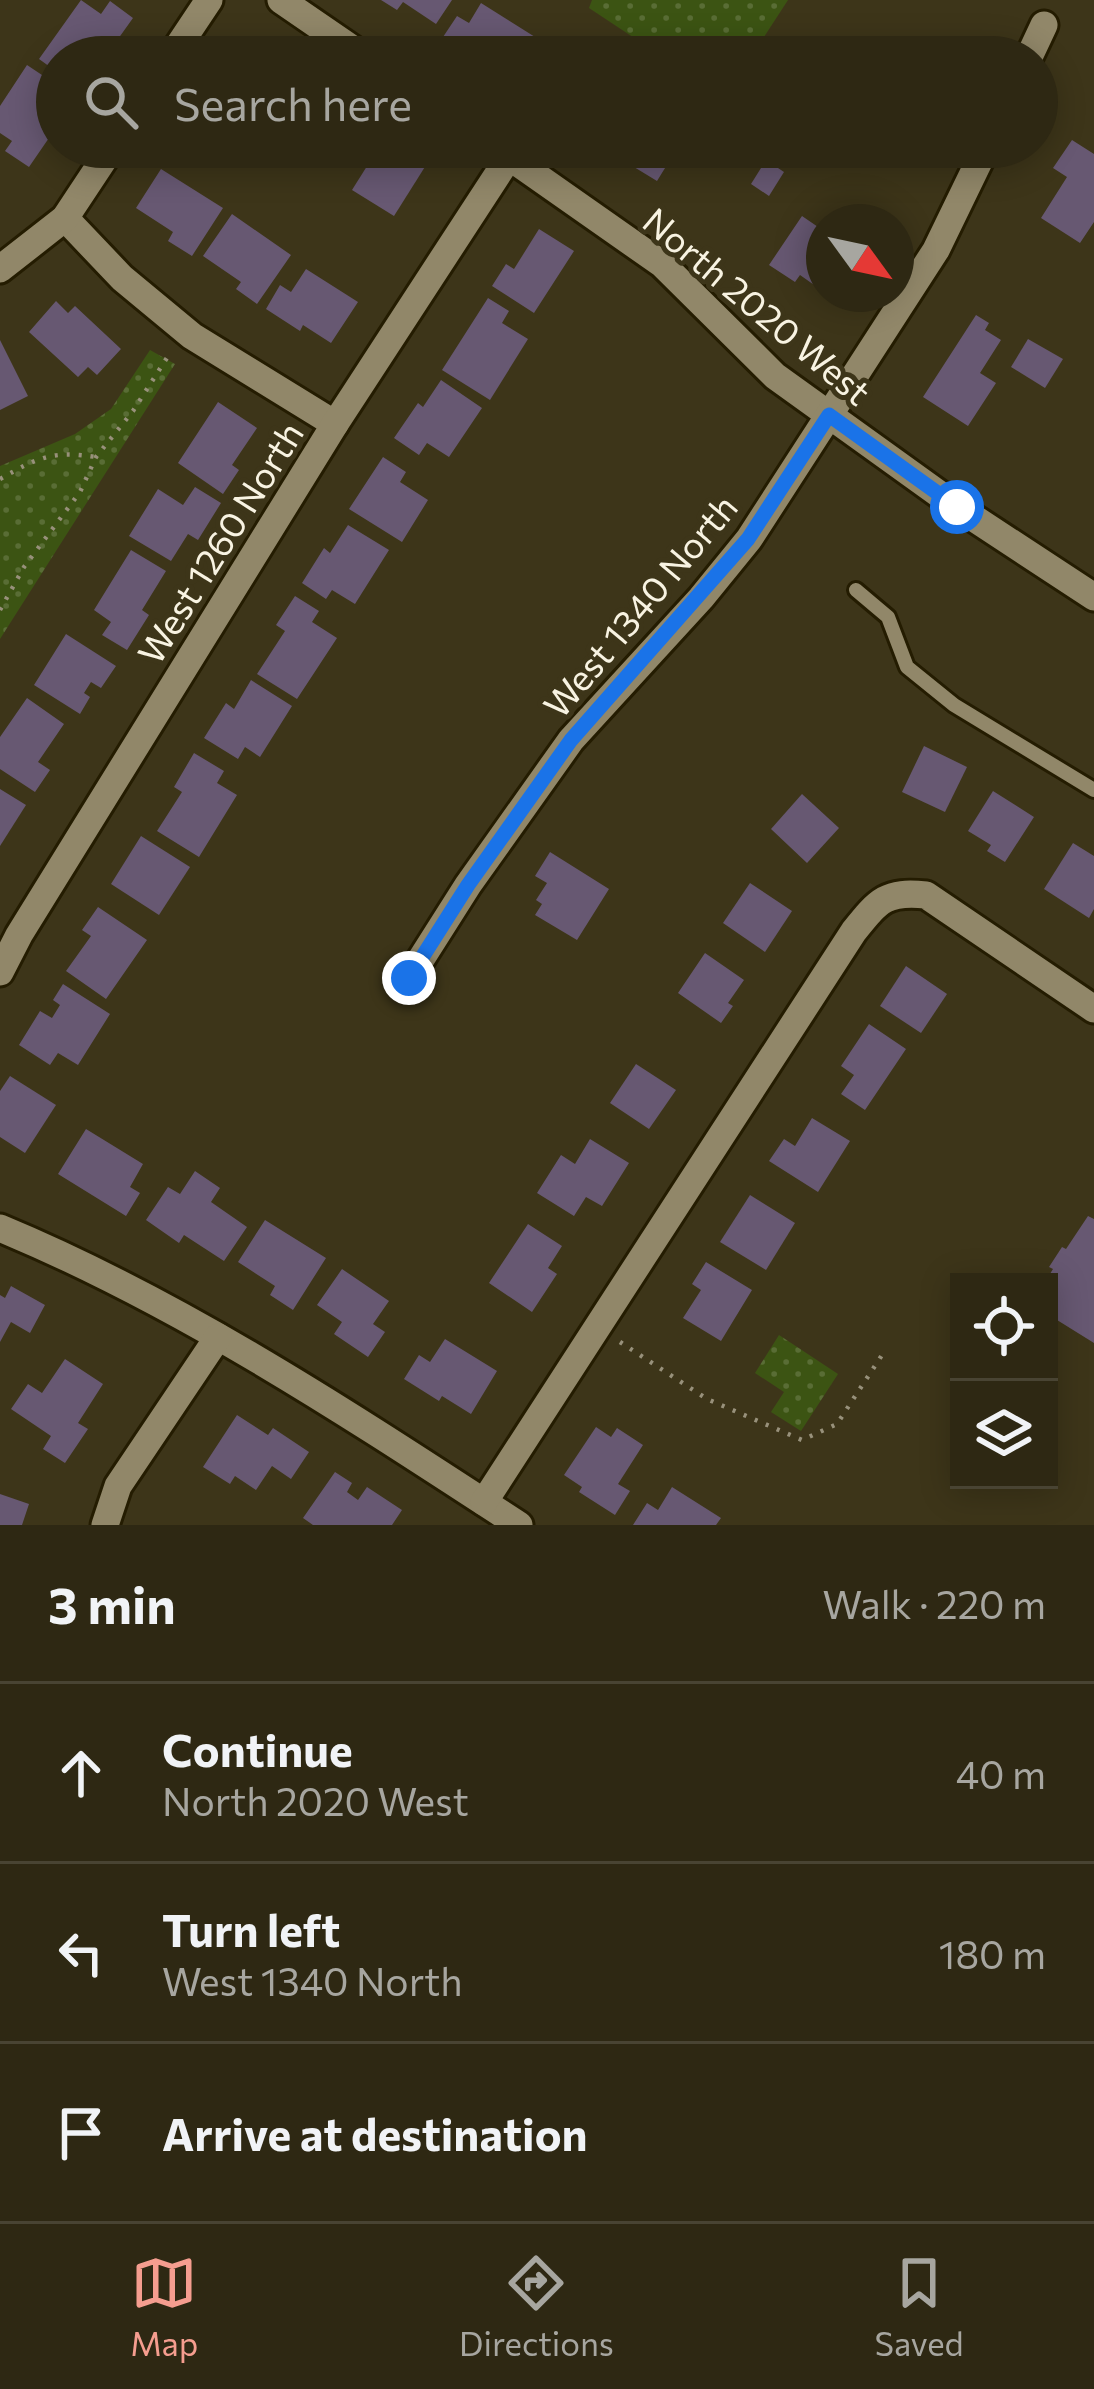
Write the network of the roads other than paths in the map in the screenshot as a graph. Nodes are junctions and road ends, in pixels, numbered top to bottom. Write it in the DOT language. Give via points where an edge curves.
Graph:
graph roads {
  1 [pos="209,0"];
  2 [pos="281,0"];
  3 [pos="1044,25"];
  4 [pos="185,36"];
  5 [pos="333,36"];
  6 [pos="1039,36"];
  7 [pos="98,168"];
  8 [pos="492,168"];
  9 [pos="525,168"];
  10 [pos="976,168"];
  11 [pos="65,218"];
  12 [pos="0,268"];
  13 [pos="829,415"];
  14 [pos="335,424"];
  15 [pos="856,590"];
  16 [pos="1094,597"];
  17 [pos="1094,790"];
  18 [pos="0,972"];
  19 [pos="409,978"];
  20 [pos="1094,1009"];
  21 [pos="0,1228"];
  22 [pos="218,1337"];
  23 [pos="484,1502"];
  24 [pos="104,1525"];
  25 [pos="519,1525"];
  1 -- 4 [label="street"];
  2 -- 5 [label="street"];
  3 -- 6 [label="street"];
  7 -- 11 [label="street"];
  8 -- 14 [label="street, West 1260 North"];
  9 -- 13 [label="street, North 2020 West" via="662,264 776,376"];
  10 -- 13 [label="street, West 1340 North" via="936,250"];
  11 -- 12 [label="street"];
  11 -- 14 [label="street" via="192,336"];
  13 -- 16 [label="street, North 2020 West"];
  13 -- 19 [label="street, West 1340 North" via="748,539 559,756"];
  14 -- 18 [label="street, West 1260 North"];
  15 -- 17 [label="lane" via="888,617 907,667 954,706"];
  20 -- 23 [label="street" via="926,895 897,892 875,904"];
  21 -- 22 [label="street"];
  22 -- 23 [label="street"];
  22 -- 24 [label="street" via="118,1486"];
  23 -- 25 [label="street"];
}
